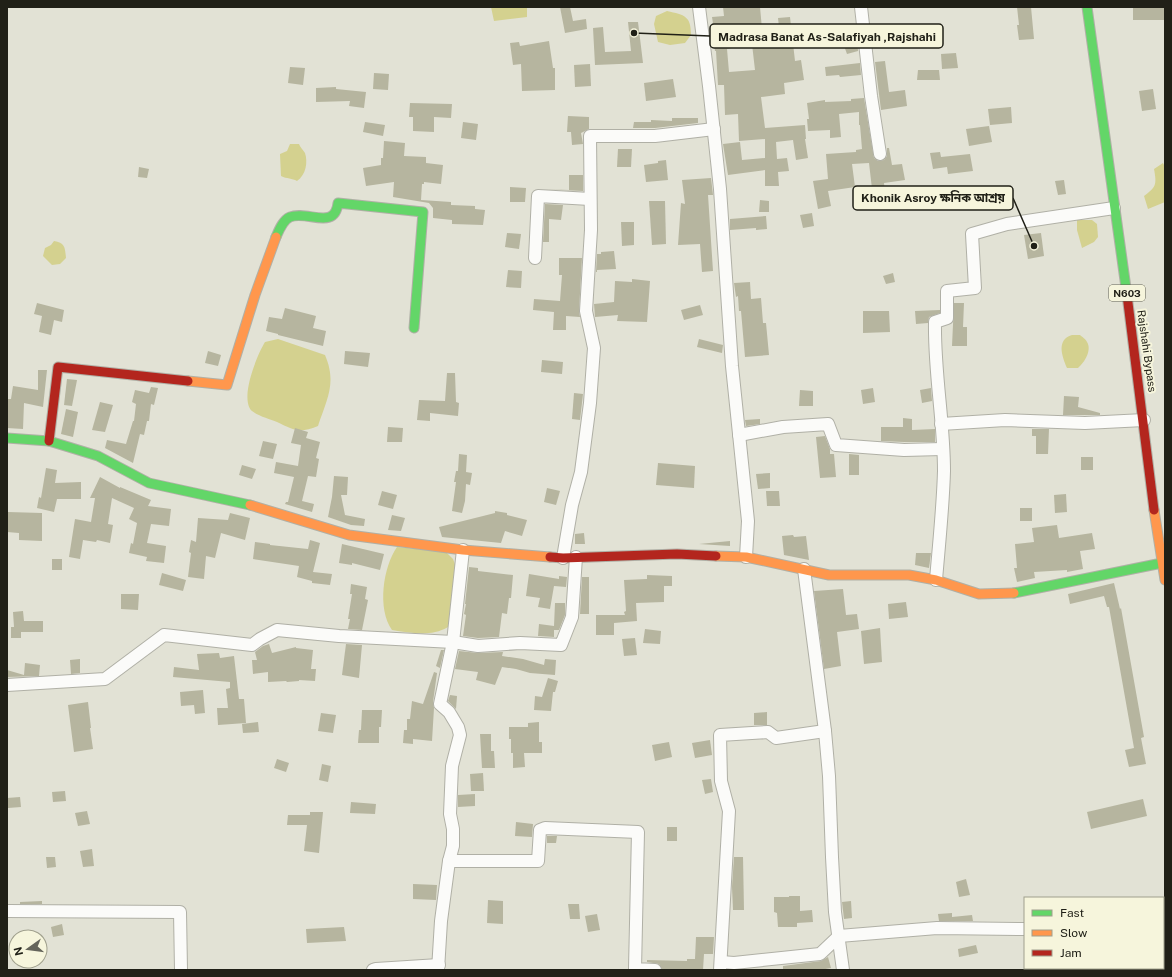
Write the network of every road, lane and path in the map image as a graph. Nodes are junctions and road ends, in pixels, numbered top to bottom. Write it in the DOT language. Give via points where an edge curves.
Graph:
graph roads {
  1 [pos="699,7"];
  2 [pos="861,7"];
  3 [pos="1087,7"];
  4 [pos="714,129"];
  5 [pos="880,154"];
  6 [pos="590,199"];
  7 [pos="1114,208"];
  8 [pos="535,258"];
  9 [pos="414,328"];
  10 [pos="1144,420"];
  11 [pos="941,424"];
  12 [pos="739,435"];
  13 [pos="7,438"];
  14 [pos="49,441"];
  15 [pos="942,449"];
  16 [pos="463,550"];
  17 [pos="746,557"];
  18 [pos="563,558"];
  19 [pos="576,558"];
  20 [pos="1162,563"];
  21 [pos="804,570"];
  22 [pos="936,580"];
  23 [pos="1165,580"];
  24 [pos="453,642"];
  25 [pos="7,685"];
  26 [pos="825,731"];
  27 [pos="449,861"];
  28 [pos="7,911"];
  29 [pos="1024,929"];
  30 [pos="839,936"];
  31 [pos="784,964"];
  32 [pos="720,966"];
  33 [pos="439,968"];
  34 [pos="181,970"];
  35 [pos="373,970"];
  36 [pos="655,970"];
  37 [pos="843,970"];
  1 -- 4 [label="street"];
  2 -- 5 [label="street"];
  3 -- 7 [label="main road, Rajshahi Bypass / N603"];
  4 -- 6 [label="street" via="655,136 590,136"];
  4 -- 12 [label="street"];
  6 -- 8 [label="street" via="538,196"];
  6 -- 18 [label="street" via="591,230 586,311 594,348 590,403 581,472"];
  7 -- 10 [label="main road, Rajshahi Bypass / N603"];
  7 -- 11 [label="street" via="1007,224 972,234 975,288 947,291 947,318 935,322"];
  9 -- 14 [label="main road" via="423,212 338,203 336,213 330,218 295,215 286,220 272,249 254,295 227,386 58,367"];
  10 -- 11 [label="street" via="1085,423 1005,420"];
  10 -- 20 [label="main road, Rajshahi Bypass / N603"];
  11 -- 15 [label="street"];
  12 -- 15 [label="street" via="828,424 836,445 904,450"];
  12 -- 17 [label="street" via="748,521"];
  13 -- 14 [label="main road"];
  14 -- 16 [label="main road" via="98,456 149,483 259,507 349,534"];
  15 -- 22 [label="street" via="944,470"];
  16 -- 18 [label="main road"];
  16 -- 24 [label="street"];
  17 -- 19 [label="main road" via="677,554"];
  17 -- 21 [label="main road"];
  18 -- 19 [label="main road"];
  19 -- 24 [label="street" via="572,617 561,645 520,643 478,646"];
  20 -- 22 [label="main road" via="1016,593 979,594"];
  20 -- 23 [label="main road, Rajshahi Bypass / N603"];
  21 -- 22 [label="main road" via="829,575 909,575"];
  21 -- 26 [label="street"];
  24 -- 25 [label="street" via="277,630 252,645 164,635 105,680"];
  24 -- 27 [label="street" via="440,704 449,712 460,735 452,766 450,814 453,846"];
  26 -- 30 [label="street"];
  26 -- 32 [label="street" via="776,738 768,732 720,735 721,781 729,811"];
  27 -- 33 [label="street" via="441,921"];
  27 -- 36 [label="street" via="538,861 540,830 545,828 638,832 635,969"];
  28 -- 34 [label="street" via="180,912"];
  29 -- 30 [label="street" via="937,928"];
  30 -- 31 [label="street" via="820,954"];
  30 -- 37 [label="street"];
  31 -- 32 [label="street" via="734,963"];
  33 -- 35 [label="street"];
}
